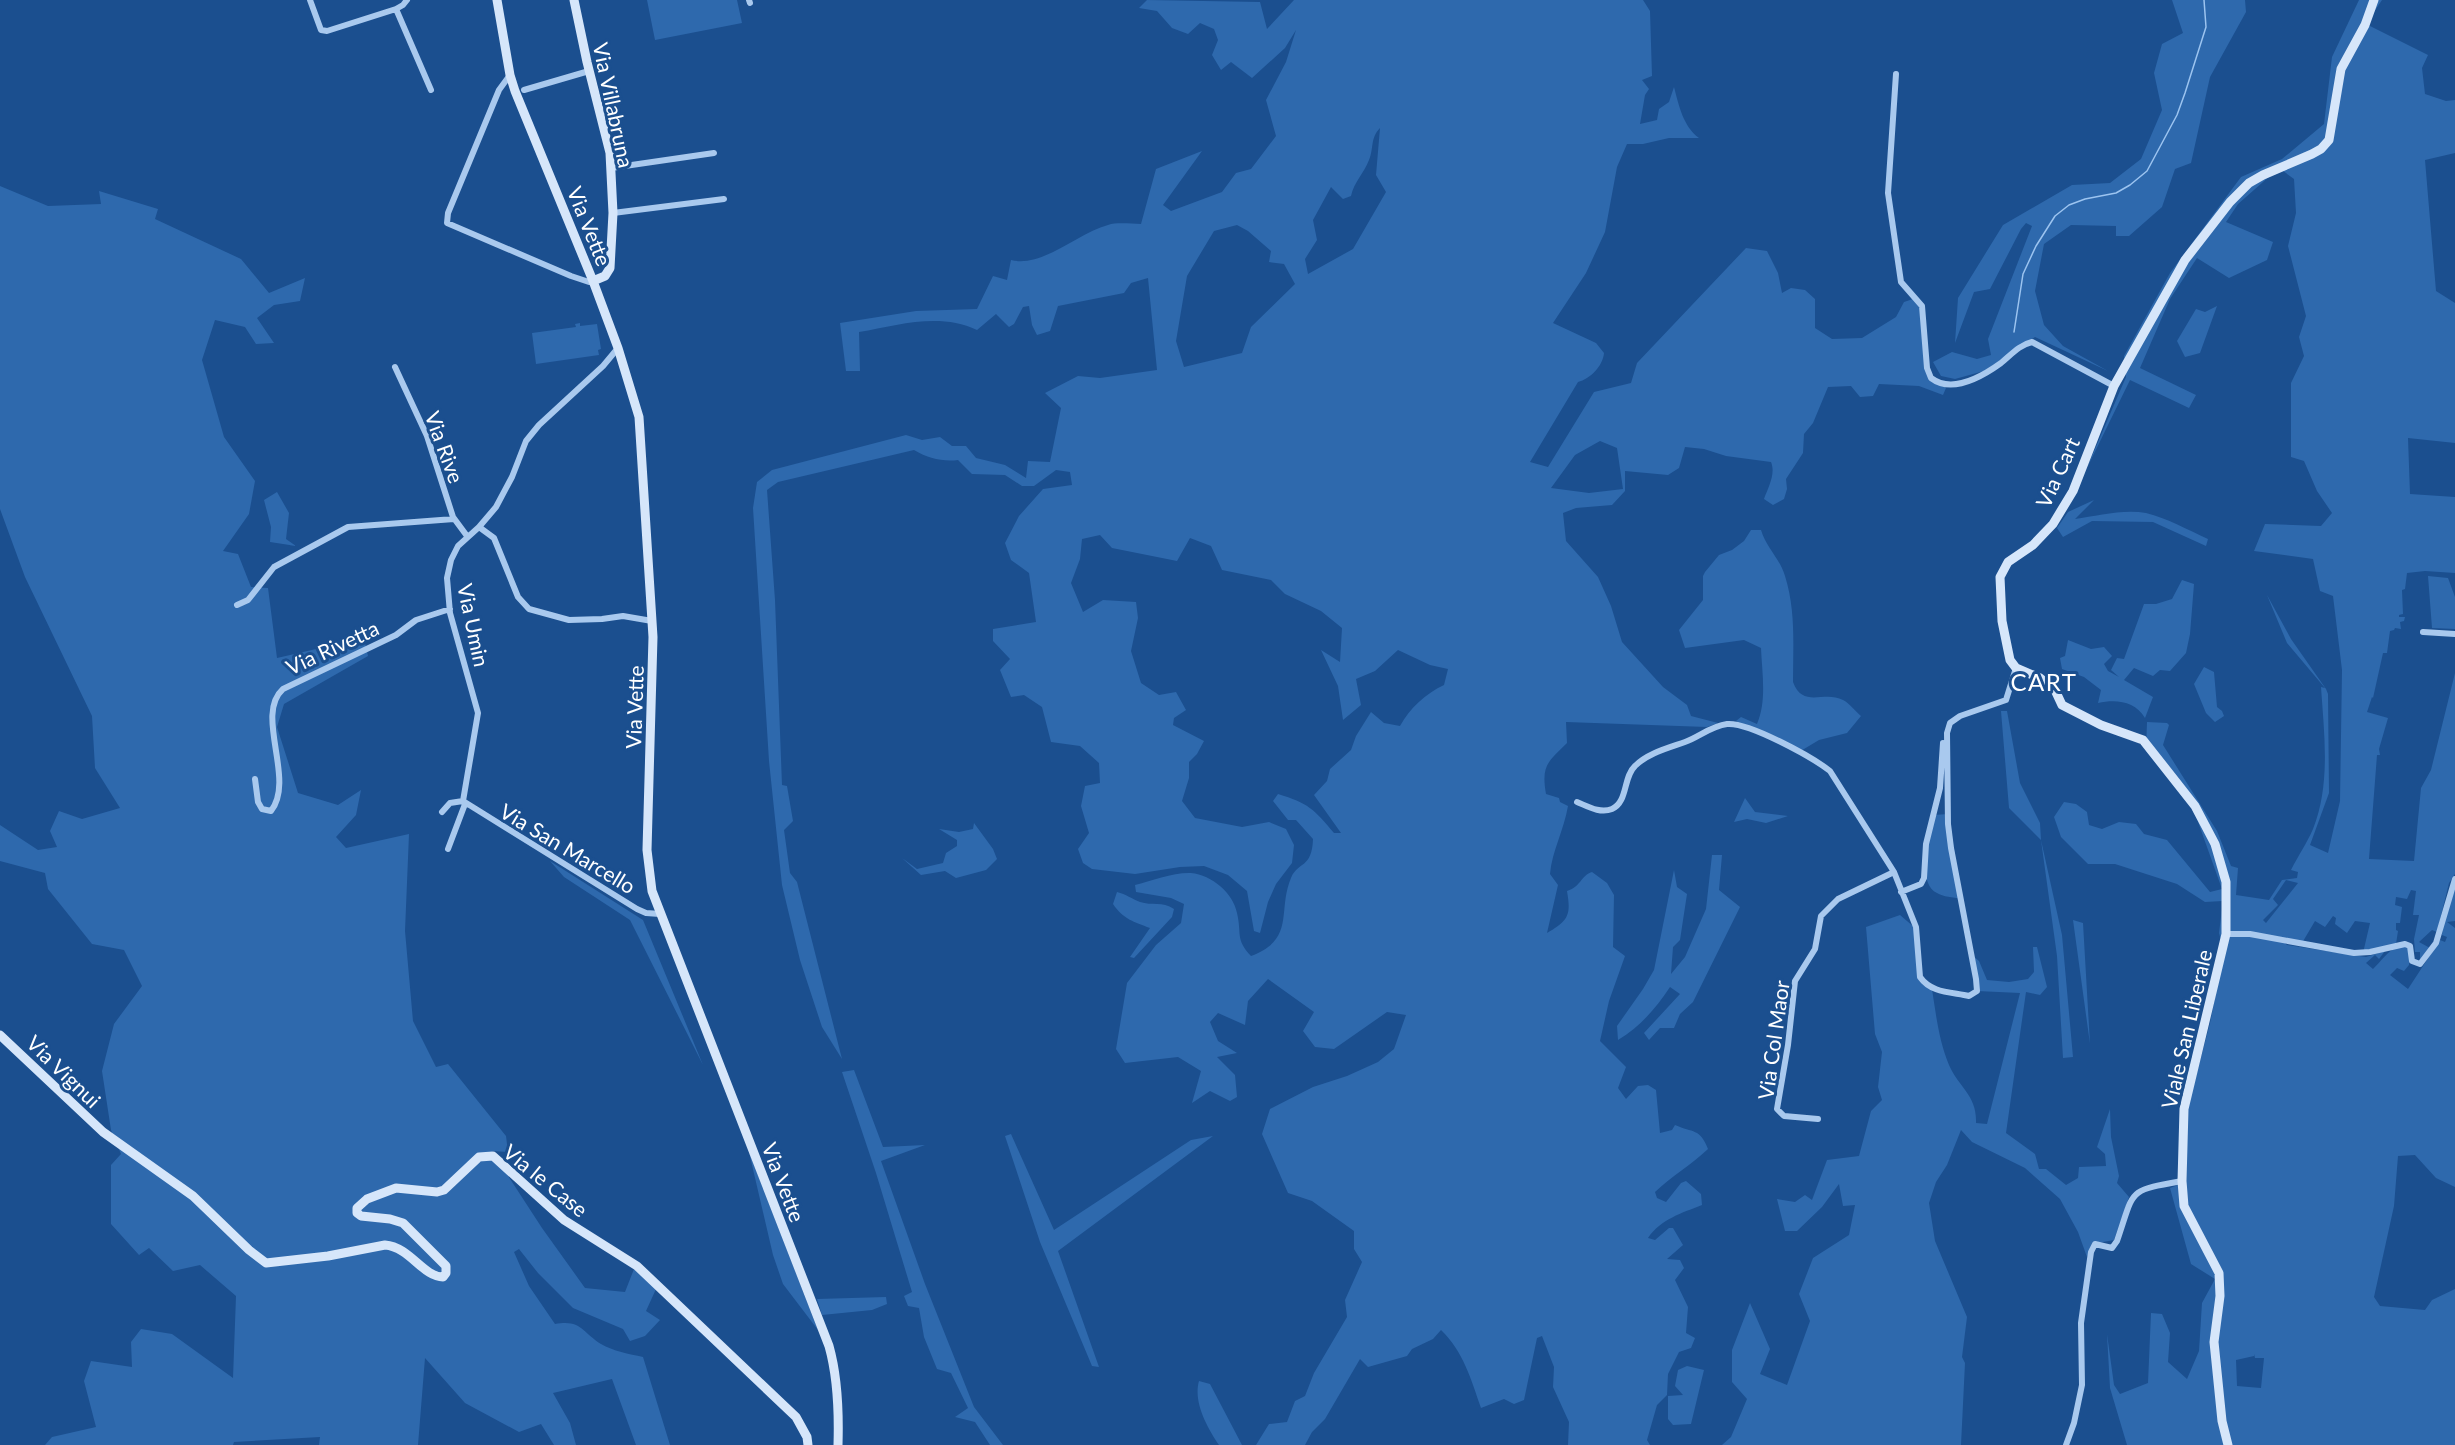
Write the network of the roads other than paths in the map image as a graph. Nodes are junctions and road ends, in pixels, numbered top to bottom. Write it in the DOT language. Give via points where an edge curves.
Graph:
graph roads {
  1 [pos="310,0"];
  2 [pos="407,0"];
  3 [pos="497,0"];
  4 [pos="574,0"];
  5 [pos="2374,0"];
  6 [pos="396,9"];
  7 [pos="589,71"];
  8 [pos="1896,74"];
  9 [pos="510,75"];
  10 [pos="431,90"];
  11 [pos="499,90"];
  12 [pos="520,91"];
  13 [pos="714,153"];
  14 [pos="611,168"];
  15 [pos="724,199"];
  16 [pos="613,213"];
  17 [pos="593,282"];
  18 [pos="618,348"];
  19 [pos="622,361"];
  20 [pos="603,366"];
  21 [pos="395,367"];
  22 [pos="2114,386"];
  23 [pos="454,519"];
  24 [pos="479,527"];
  25 [pos="467,536"];
  26 [pos="237,605"];
  27 [pos="450,609"];
  28 [pos="652,621"];
  29 [pos="2423,632"];
  30 [pos="2455,634"];
  31 [pos="2016,668"];
  32 [pos="1950,723"];
  33 [pos="255,779"];
  34 [pos="1577,802"];
  35 [pos="464,803"];
  36 [pos="442,813"];
  37 [pos="448,849"];
  38 [pos="1894,872"];
  39 [pos="2455,879"];
  40 [pos="1901,892"];
  41 [pos="660,914"];
  42 [pos="2226,934"];
  43 [pos="0,1035"];
  44 [pos="1818,1119"];
  45 [pos="103,1132"];
  46 [pos="2182,1181"];
  47 [pos="808,1445"];
  48 [pos="838,1445"];
  49 [pos="2066,1445"];
  50 [pos="2228,1445"];
  1 -- 6 [label="street" via="321,30 327,31"];
  2 -- 6 [label="street"];
  3 -- 9 [label="street, Via Vette"];
  4 -- 7 [label="street, Via Villabruna"];
  5 -- 22 [label="street, Via Cart" via="2341,69 2329,140 2312,154 2256,179 2230,202 2186,260"];
  6 -- 10 [label="street"];
  7 -- 12 [label="street"];
  7 -- 14 [label="street, Via Villabruna"];
  8 -- 22 [label="street" via="1888,193 1901,282 1922,306 1931,378 1944,385 1966,381 1984,374 2019,347 2032,342"];
  9 -- 11 [label="street"];
  9 -- 12 [label="street, Via Vette"];
  11 -- 12 [label="street"];
  11 -- 17 [label="street" via="447,223"];
  12 -- 17 [label="street, Via Vette"];
  13 -- 14 [label="street"];
  14 -- 16 [label="street, Via Villabruna"];
  15 -- 16 [label="street"];
  16 -- 17 [label="street, Via Villabruna" via="610,267 605,276"];
  17 -- 18 [label="street, Via Vette"];
  18 -- 19 [label="street, Via Vette"];
  18 -- 20 [label="street, Via Umin"];
  19 -- 20 [label="street, Via Umin"];
  19 -- 28 [label="street, Via Vette" via="639,417"];
  20 -- 24 [label="street, Via Umin" via="526,441 496,507"];
  21 -- 23 [label="street, Via Rive" via="427,436"];
  22 -- 31 [label="street, Via Cart" via="2073,491 2053,524 2033,545 2008,562 2000,577 2002,621 2010,660"];
  23 -- 25 [label="street, Via Rive"];
  23 -- 26 [label="street" via="348,527 274,567 248,600"];
  24 -- 25 [label="street, Via Umin"];
  24 -- 28 [label="street" via="494,538 518,597 529,609 569,620 624,616"];
  25 -- 27 [label="street, Via Umin" via="451,560 447,578"];
  27 -- 33 [label="street, Via Rivetta" via="416,620 396,635 277,694 272,708 279,777 278,796 271,811 262,809 258,802"];
  27 -- 35 [label="street, Via Umin" via="478,713"];
  28 -- 41 [label="street, Via Vette" via="647,850 649,877"];
  29 -- 30 [label="street"];
  31 -- 32 [label="street" via="2006,700"];
  31 -- 42 [label="street" via="2040,678 2055,690 2062,705 2143,740 2195,806 2215,844 2226,882"];
  32 -- 40 [label="street" via="1941,751 1942,774 1926,844 1924,878 1921,884"];
  32 -- 40 [label="street" via="1946,746 1948,824 1977,991 1969,996 1932,989 1925,983 1920,976 1916,927"];
  34 -- 38 [label="street" via="1600,811 1611,809 1622,798 1635,766 1713,728 1741,725 1815,759 1830,771"];
  35 -- 36 [label="street" via="450,803"];
  35 -- 37 [label="street, Via Umin"];
  35 -- 41 [label="street, Via San Marcello" via="637,909"];
  38 -- 40 [label="street"];
  38 -- 44 [label="street, Via Col Maor" via="1838,899 1821,916 1815,949 1795,981 1777,1108 1784,1116"];
  39 -- 42 [label="street" via="2436,943 2420,964 2412,961 2410,946 2405,944 2354,953 2250,934"];
  41 -- 48 [label="street, Via Vette" via="829,1346 838,1405"];
  42 -- 46 [label="street, Viale San Liberale" via="2184,1109"];
  43 -- 45 [label="street, Via Vignui"];
  45 -- 47 [label="street, Via le Case" via="194,1196 266,1263 385,1245 394,1246 440,1277 446,1273 446,1266 412,1231 397,1220 361,1216 357,1208 367,1199 396,1188 444,1190 479,1157 493,1156 564,1220 638,1266 796,1417"];
  46 -- 49 [label="street" via="2142,1188 2133,1195 2117,1242 2112,1248 2095,1244 2091,1252 2081,1323 2082,1385"];
  46 -- 50 [label="street, Viale San Liberale" via="2184,1206 2219,1273 2214,1342"];
}
